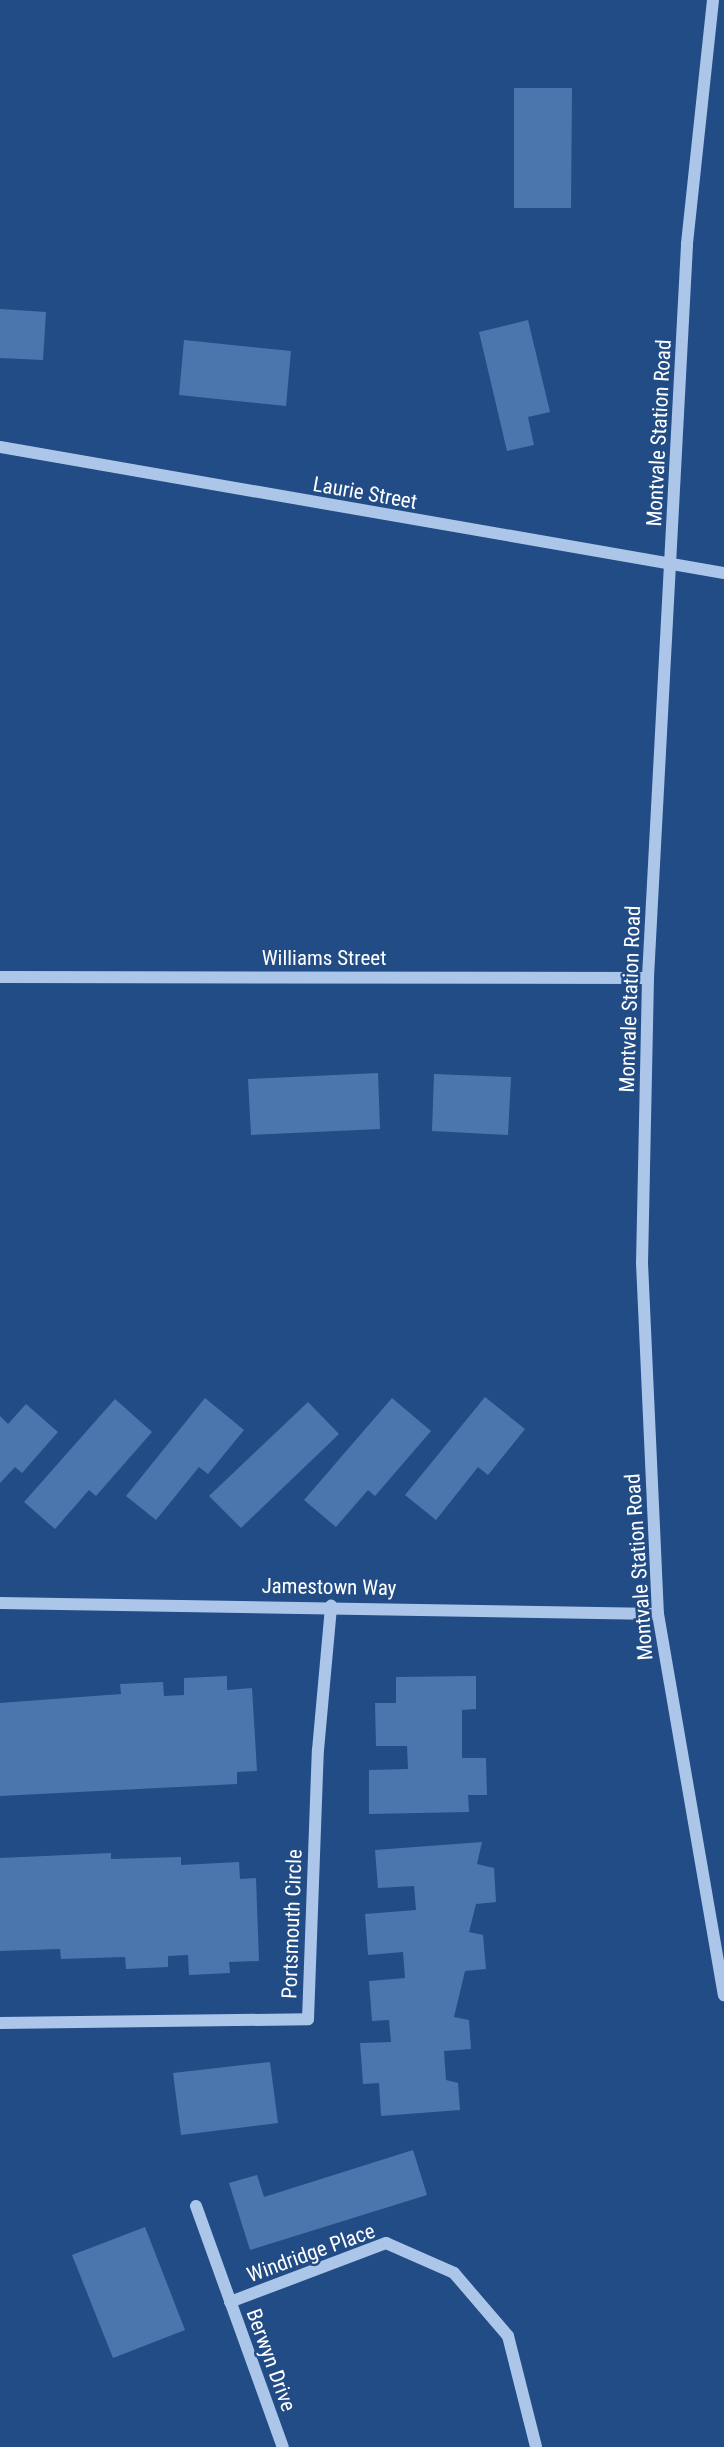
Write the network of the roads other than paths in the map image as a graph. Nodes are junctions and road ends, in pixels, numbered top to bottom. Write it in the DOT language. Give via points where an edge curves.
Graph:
graph roads {
  1 [pos="713,0"];
  2 [pos="0,447"];
  3 [pos="672,567"];
  4 [pos="724,573"];
  5 [pos="0,977"];
  6 [pos="648,978"];
  7 [pos="0,1603"];
  8 [pos="331,1606"];
  9 [pos="658,1614"];
  10 [pos="724,1995"];
  11 [pos="0,2024"];
  12 [pos="195,2206"];
  13 [pos="230,2302"];
  14 [pos="283,2447"];
  15 [pos="536,2447"];
  1 -- 3 [label="street, Montvale Station Road" via="687,245"];
  2 -- 3 [label="street, Laurie Street"];
  3 -- 4 [label="street, Laurie Street"];
  3 -- 6 [label="street, Montvale Station Road"];
  5 -- 6 [label="street, Williams Street"];
  6 -- 9 [label="street, Montvale Station Road" via="642,1263"];
  7 -- 8 [label="street, Jamestown Way"];
  8 -- 9 [label="street, Jamestown Way"];
  8 -- 11 [label="street, Portsmouth Circle" via="318,1750 308,2019"];
  9 -- 10 [label="street, Montvale Station Road"];
  12 -- 13 [label="street, Berwyn Drive"];
  13 -- 14 [label="street, Berwyn Drive"];
  13 -- 15 [label="street, Windridge Place" via="386,2244 454,2273 508,2336"];
}
